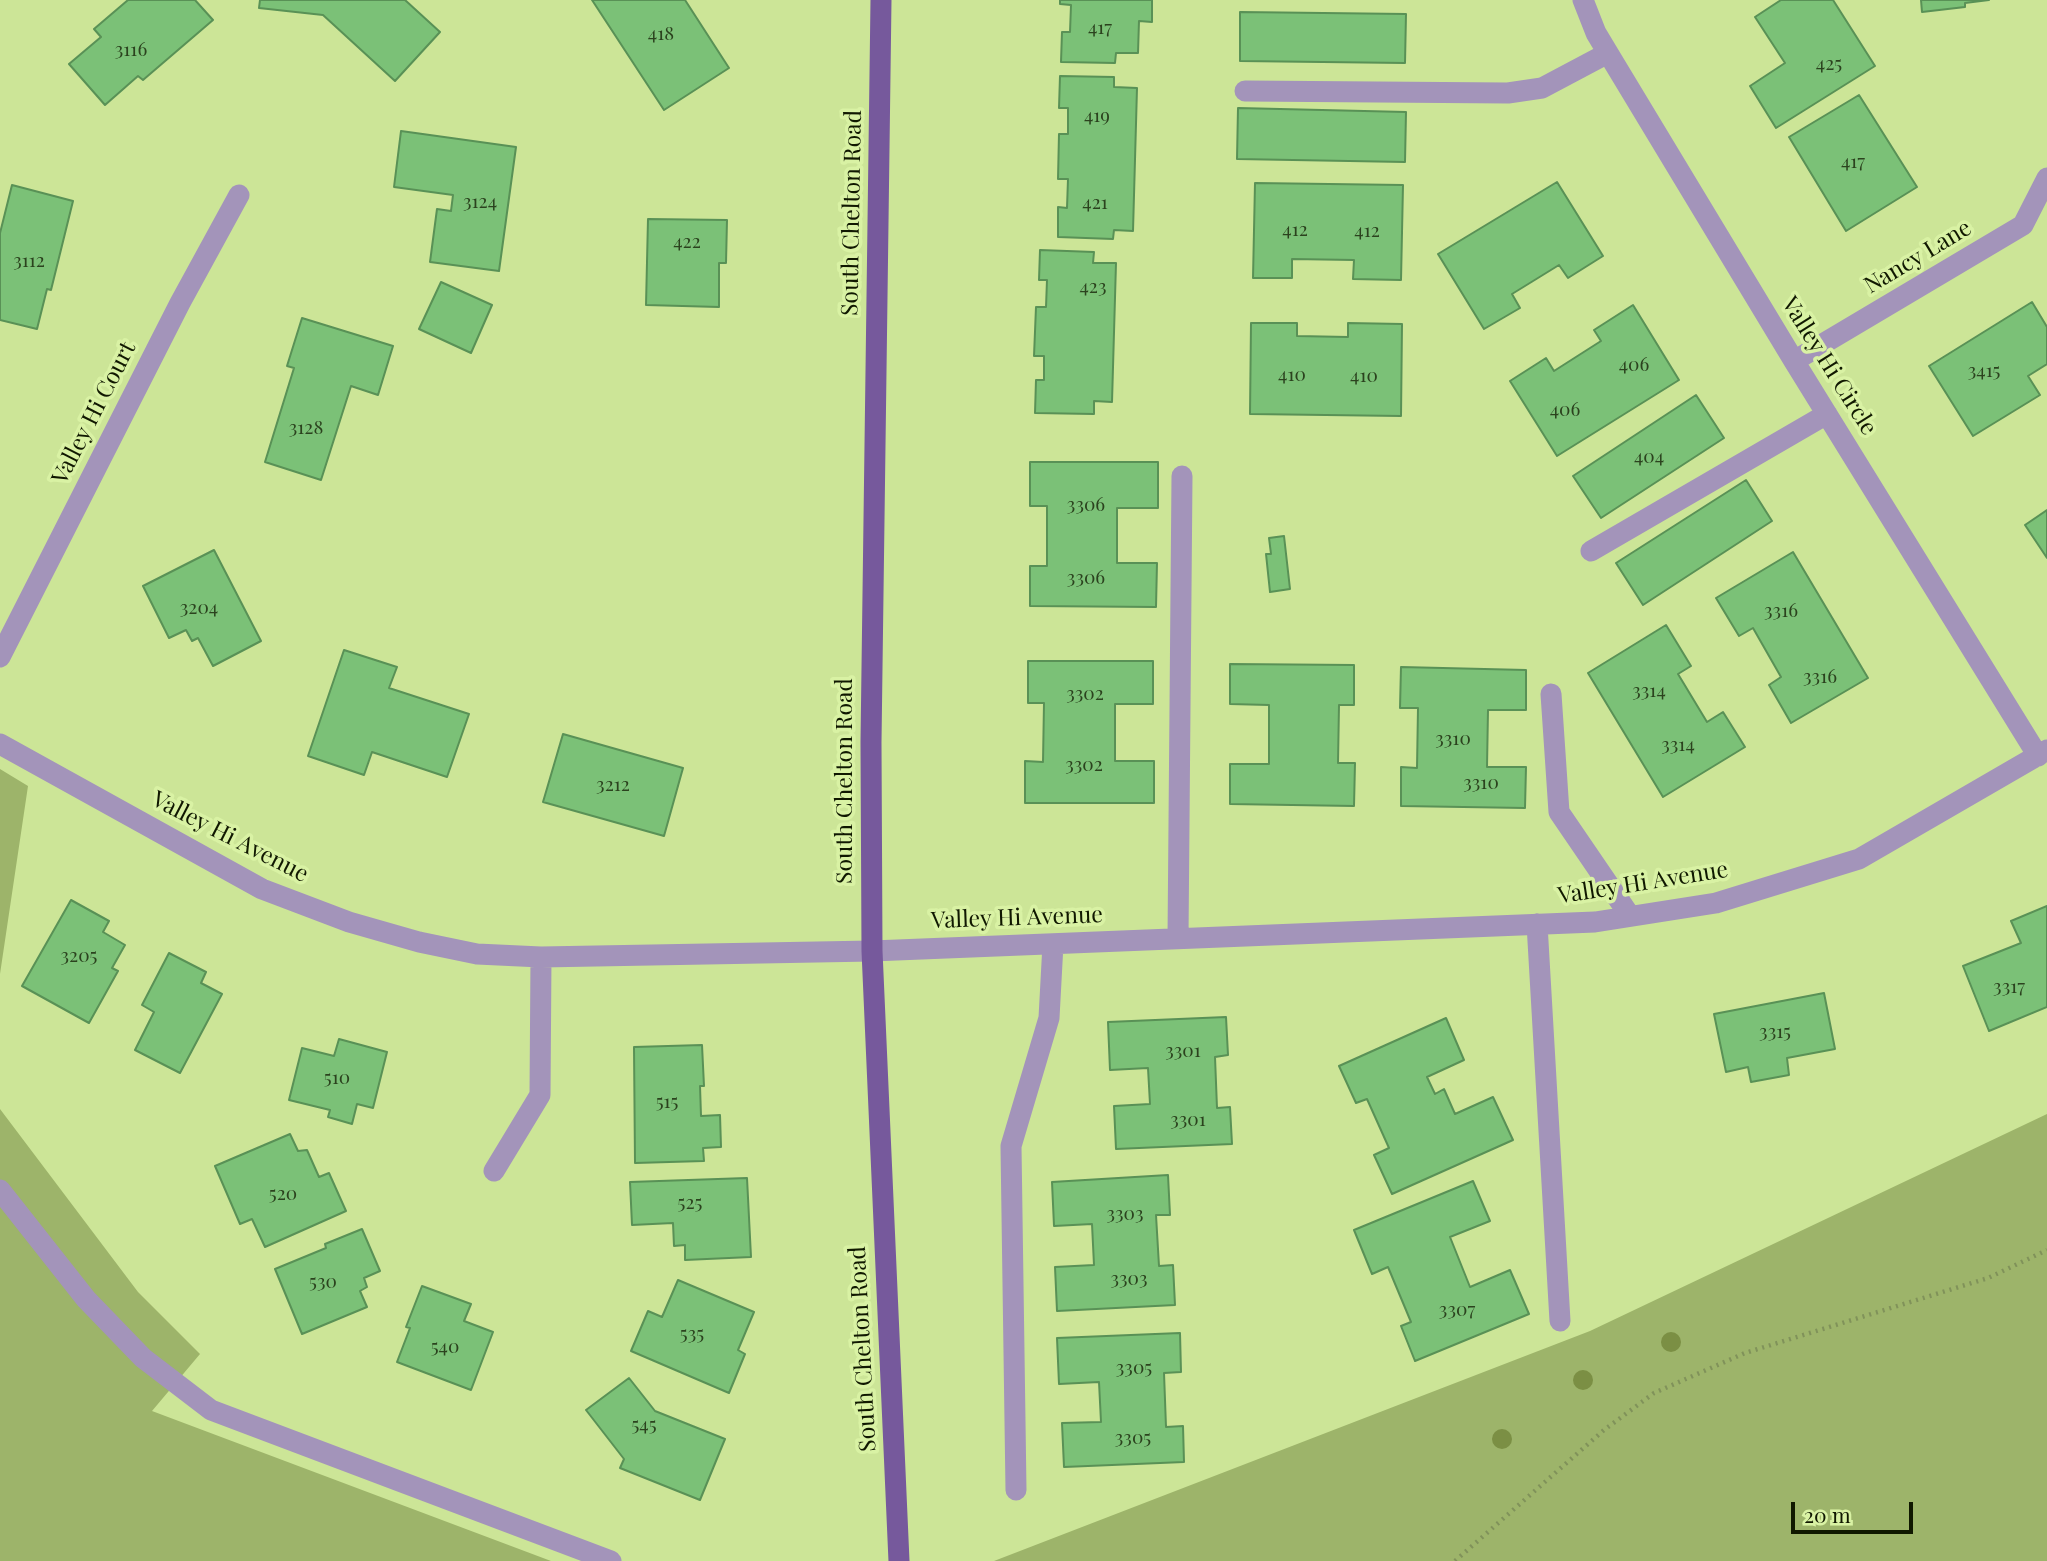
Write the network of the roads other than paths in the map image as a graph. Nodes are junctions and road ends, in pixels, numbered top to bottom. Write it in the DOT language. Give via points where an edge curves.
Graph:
graph roads {
  1 [pos="881,0"];
  2 [pos="1583,0"];
  3 [pos="1608,53"];
  4 [pos="1245,91"];
  5 [pos="2047,178"];
  6 [pos="239,195"];
  7 [pos="1794,361"];
  8 [pos="1827,414"];
  9 [pos="1182,476"];
  10 [pos="1591,551"];
  11 [pos="0,657"];
  12 [pos="1551,694"];
  13 [pos="0,744"];
  14 [pos="2043,753"];
  15 [pos="1630,916"];
  16 [pos="1537,924"];
  17 [pos="1178,938"];
  18 [pos="1053,944"];
  19 [pos="872,951"];
  20 [pos="541,957"];
  21 [pos="494,1171"];
  22 [pos="0,1190"];
  23 [pos="1560,1321"];
  24 [pos="1016,1490"];
  25 [pos="611,1561"];
  26 [pos="899,1561"];
  1 -- 19 [label="main road, South Chelton Road" via="870,742"];
  2 -- 3 [label="street, Valley Hi Circle"];
  3 -- 4 [label="street" via="1542,88 1508,93"];
  3 -- 7 [label="street, Valley Hi Circle"];
  5 -- 7 [label="street, Nancy Lane" via="2023,225"];
  6 -- 11 [label="street, Valley Hi Court"];
  7 -- 8 [label="street, Valley Hi Circle"];
  8 -- 10 [label="street"];
  8 -- 14 [label="street, Valley Hi Circle"];
  9 -- 17 [label="street"];
  12 -- 15 [label="street" via="1559,812"];
  13 -- 20 [label="street, Valley Hi Avenue" via="262,889 419,942 477,954"];
  14 -- 15 [label="street, Valley Hi Avenue" via="1859,859 1716,903"];
  15 -- 16 [label="street, Valley Hi Avenue"];
  16 -- 17 [label="street, Valley Hi Avenue"];
  16 -- 23 [label="street"];
  17 -- 18 [label="street, Valley Hi Avenue"];
  18 -- 19 [label="street, Valley Hi Avenue"];
  18 -- 24 [label="street" via="1049,1018 1011,1146"];
  19 -- 20 [label="street, Valley Hi Avenue"];
  19 -- 26 [label="main road, South Chelton Road"];
  20 -- 21 [label="street" via="540,1095"];
  22 -- 25 [label="street" via="86,1299 143,1358 211,1410"];
}
